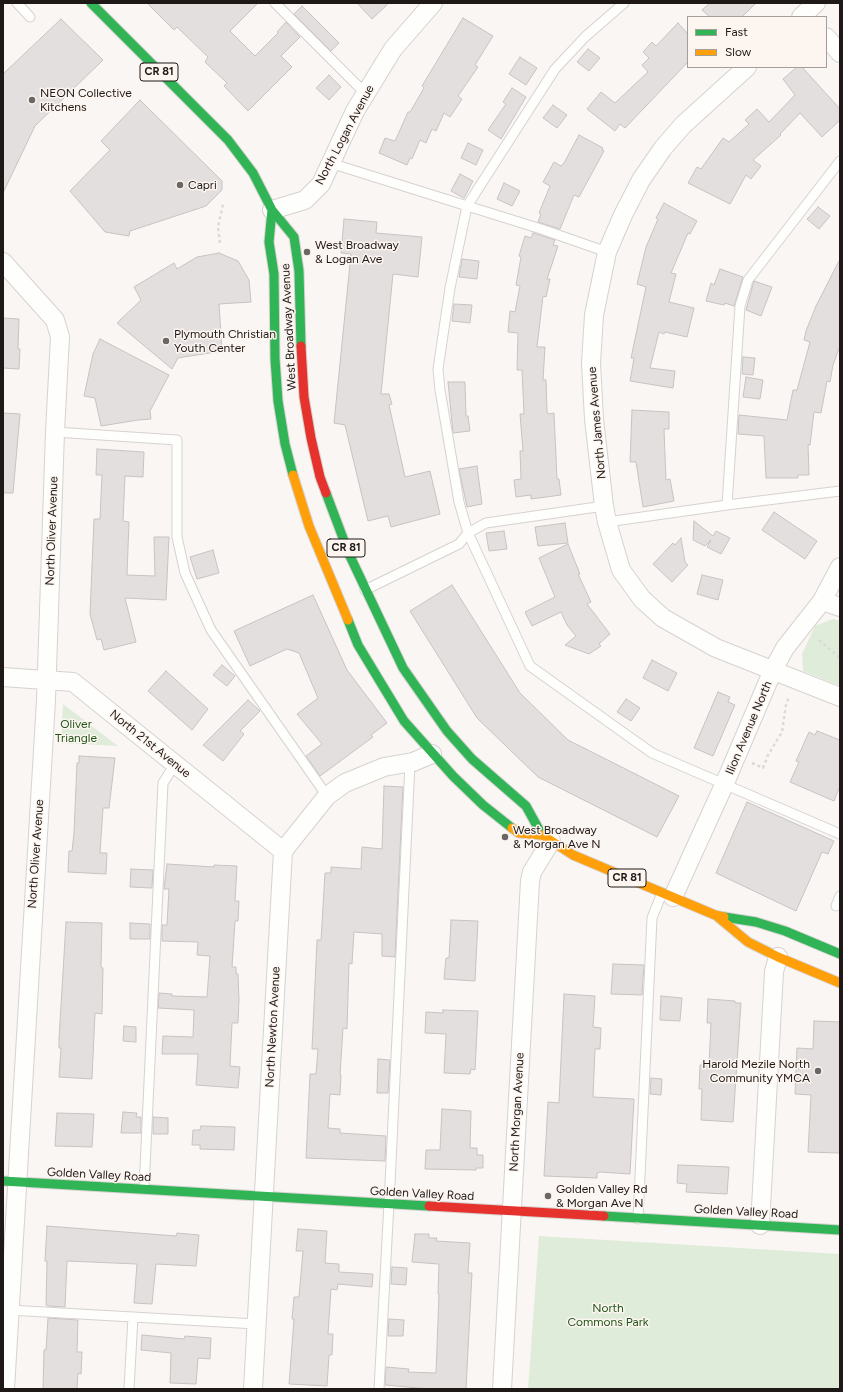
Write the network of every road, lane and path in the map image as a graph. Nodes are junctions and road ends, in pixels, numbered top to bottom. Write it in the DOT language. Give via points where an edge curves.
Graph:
graph roads {
  1 [pos="17,3"];
  2 [pos="91,3"];
  3 [pos="275,3"];
  4 [pos="433,3"];
  5 [pos="624,3"];
  6 [pos="30,17"];
  7 [pos="827,38"];
  8 [pos="840,53"];
  9 [pos="745,68"];
  10 [pos="366,94"];
  11 [pos="840,161"];
  12 [pos="330,163"];
  13 [pos="223,204"];
  14 [pos="467,206"];
  15 [pos="272,210"];
  16 [pos="220,243"];
  17 [pos="607,252"];
  18 [pos="3,262"];
  19 [pos="55,432"];
  20 [pos="314,480"];
  21 [pos="296,486"];
  22 [pos="840,491"];
  23 [pos="727,505"];
  24 [pos="605,514"];
  25 [pos="468,533"];
  26 [pos="840,567"];
  27 [pos="365,590"];
  28 [pos="822,601"];
  29 [pos="840,607"];
  30 [pos="819,640"];
  31 [pos="840,658"];
  32 [pos="773,670"];
  33 [pos="3,677"];
  34 [pos="47,679"];
  35 [pos="789,697"];
  36 [pos="840,697"];
  37 [pos="432,754"];
  38 [pos="410,762"];
  39 [pos="750,763"];
  40 [pos="175,764"];
  41 [pos="724,785"];
  42 [pos="327,796"];
  43 [pos="840,834"];
  44 [pos="546,838"];
  45 [pos="283,851"];
  46 [pos="667,895"];
  47 [pos="840,896"];
  48 [pos="836,906"];
  49 [pos="715,915"];
  50 [pos="840,954"];
  51 [pos="778,957"];
  52 [pos="840,983"];
  53 [pos="10,1182"];
  54 [pos="144,1190"];
  55 [pos="264,1197"];
  56 [pos="389,1204"];
  57 [pos="512,1211"];
  58 [pos="638,1219"];
  59 [pos="760,1225"];
  60 [pos="840,1230"];
  61 [pos="9,1310"];
  62 [pos="133,1317"];
  63 [pos="256,1324"];
  64 [pos="5,1389"];
  65 [pos="129,1389"];
  66 [pos="253,1389"];
  67 [pos="379,1389"];
  68 [pos="502,1389"];
  1 -- 6 [label="lane"];
  2 -- 15 [label="main road, West Broadway Avenue / CR 81" via="228,140 253,173"];
  3 -- 10 [label="lane"];
  4 -- 10 [label="street, North Logan Avenue" via="393,49"];
  5 -- 14 [label="lane" via="585,37 555,69"];
  7 -- 8 [label="street"];
  9 -- 17 [label="street, North James Avenue" via="662,148 641,180"];
  10 -- 12 [label="street, North Logan Avenue" via="355,110"];
  11 -- 23 [label="lane" via="748,280 738,320"];
  12 -- 14 [label="lane"];
  12 -- 15 [label="street, North Logan Avenue" via="314,193 305,200"];
  13 -- 16 [label="path" via="218,227"];
  14 -- 17 [label="lane"];
  14 -- 25 [label="lane" via="450,288 438,369 459,502"];
  15 -- 20 [label="main road, West Broadway Avenue / CR 81" via="294,237 300,271 301,356"];
  15 -- 21 [label="main road, West Broadway Avenue / CR 81" via="269,242 274,274 278,401 285,444"];
  17 -- 24 [label="street, North James Avenue" via="594,315 591,363 594,419"];
  18 -- 19 [label="street, North Oliver Avenue" via="55,320 60,337"];
  19 -- 34 [label="street, North Oliver Avenue"];
  19 -- 42 [label="lane" via="176,440 177,537 185,573 211,630"];
  20 -- 21 [label="lane"];
  20 -- 27 [label="main road, West Broadway Avenue / CR 81"];
  21 -- 37 [label="main road, West Broadway Avenue / CR 81" via="309,526 358,645 404,721"];
  22 -- 23 [label="lane"];
  23 -- 24 [label="lane"];
  24 -- 25 [label="lane" via="486,523"];
  24 -- 32 [label="street, North James Avenue" via="621,570 642,599 663,618 716,648"];
  25 -- 27 [label="lane" via="459,544"];
  25 -- 41 [label="lane" via="530,666 652,753"];
  26 -- 28 [label="street, Ilion Avenue North"];
  27 -- 44 [label="main road, West Broadway Avenue / CR 81" via="403,668 424,700 447,731 472,758 526,806"];
  28 -- 29 [label="street"];
  28 -- 32 [label="street, Ilion Avenue North" via="785,648"];
  30 -- 31 [label="path"];
  32 -- 36 [label="street, North James Avenue"];
  32 -- 41 [label="street, Ilion Avenue North"];
  33 -- 34 [label="street, North 21st Avenue"];
  34 -- 40 [label="street, North 21st Avenue" via="73,682"];
  34 -- 53 [label="street, North Oliver Avenue"];
  35 -- 39 [label="path" via="782,732 763,768"];
  37 -- 38 [label="street"];
  37 -- 44 [label="main road, West Broadway Avenue / CR 81" via="483,805 519,833"];
  38 -- 42 [label="street" via="384,767 364,775 345,783"];
  38 -- 56 [label="lane"];
  40 -- 45 [label="street, North 21st Avenue"];
  40 -- 54 [label="lane" via="163,783"];
  41 -- 43 [label="lane"];
  41 -- 46 [label="street, Ilion Avenue North"];
  42 -- 45 [label="street"];
  44 -- 46 [label="main road, West Broadway Avenue / CR 81" via="573,855"];
  44 -- 57 [label="street, North Morgan Avenue" via="530,881"];
  45 -- 55 [label="street, North Newton Avenue"];
  46 -- 49 [label="main road, West Broadway Avenue / CR 81"];
  46 -- 58 [label="lane" via="652,918"];
  47 -- 48 [label="lane"];
  49 -- 50 [label="main road, West Broadway Avenue / CR 81" via="756,922"];
  49 -- 51 [label="main road, West Broadway Avenue / CR 81" via="748,942"];
  51 -- 52 [label="main road, West Broadway Avenue / CR 81"];
  51 -- 59 [label="street" via="774,972"];
  53 -- 54 [label="main road, Golden Valley Road"];
  53 -- 61 [label="street, North Oliver Avenue"];
  54 -- 55 [label="main road, Golden Valley Road"];
  55 -- 56 [label="main road, Golden Valley Road"];
  55 -- 63 [label="street, North Newton Avenue"];
  56 -- 57 [label="main road, Golden Valley Road"];
  56 -- 67 [label="lane"];
  57 -- 58 [label="main road, Golden Valley Road"];
  57 -- 68 [label="street, North Morgan Avenue"];
  58 -- 59 [label="main road, Golden Valley Road"];
  59 -- 60 [label="main road, Golden Valley Road"];
  61 -- 62 [label="lane"];
  61 -- 64 [label="street, North Oliver Avenue"];
  62 -- 63 [label="lane"];
  62 -- 65 [label="lane"];
  63 -- 66 [label="street, North Newton Avenue"];
}
